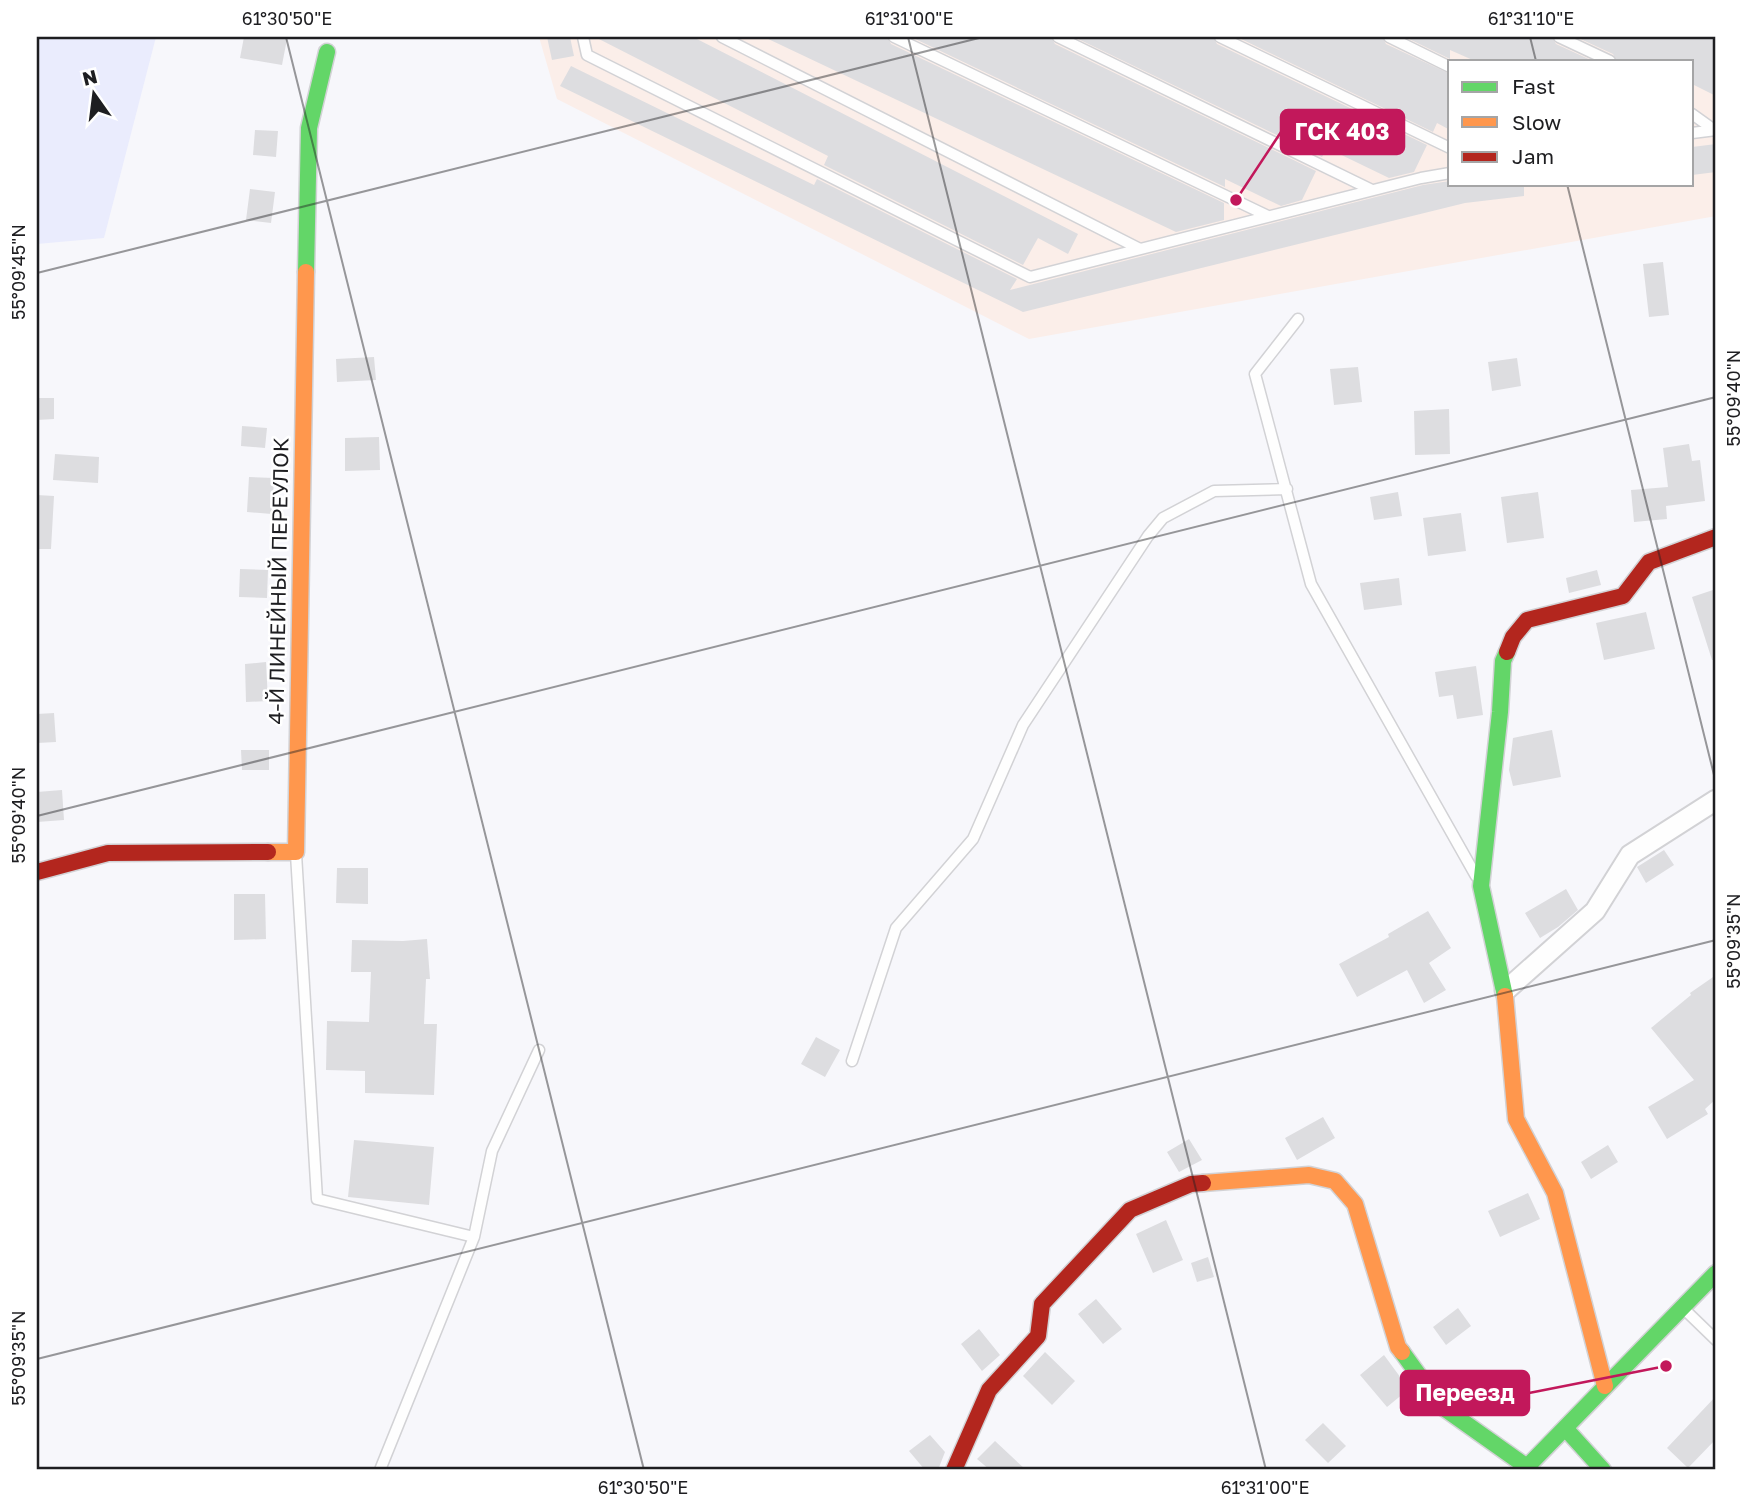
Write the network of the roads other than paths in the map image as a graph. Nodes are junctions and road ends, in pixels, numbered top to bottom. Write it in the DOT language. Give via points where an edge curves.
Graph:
graph roads {
  1 [pos="583,37"];
  2 [pos="722,37"];
  3 [pos="894,37"];
  4 [pos="1058,37"];
  5 [pos="1220,37"];
  6 [pos="1389,37"];
  7 [pos="1559,37"];
  8 [pos="327,52"];
  9 [pos="1608,60"];
  10 [pos="1448,66"];
  11 [pos="1694,115"];
  12 [pos="1715,130"];
  13 [pos="1694,133"];
  14 [pos="1448,147"];
  15 [pos="1448,173"];
  16 [pos="1373,190"];
  17 [pos="1269,217"];
  18 [pos="1140,249"];
  19 [pos="1298,319"];
  20 [pos="1287,489"];
  21 [pos="1716,537"];
  22 [pos="1716,800"];
  23 [pos="296,852"];
  24 [pos="37,872"];
  25 [pos="1481,886"];
  26 [pos="1505,991"];
  27 [pos="539,1050"];
  28 [pos="852,1061"];
  29 [pos="474,1237"];
  30 [pos="1716,1273"];
  31 [pos="1683,1307"];
  32 [pos="1716,1340"];
  33 [pos="1605,1386"];
  34 [pos="1566,1428"];
  35 [pos="1526,1469"];
  36 [pos="380,1470"];
  37 [pos="954,1470"];
  38 [pos="1603,1470"];
  1 -- 18 [label="lane" via="587,55 1030,276"];
  2 -- 18 [label="lane"];
  3 -- 17 [label="lane"];
  4 -- 16 [label="lane"];
  5 -- 14 [label="lane"];
  6 -- 10 [label="lane"];
  7 -- 9 [label="lane"];
  8 -- 23 [label="street, 4-Й ЛИНЕЙНЫЙ ПЕРЕУЛОК" via="309,128"];
  11 -- 12 [label="lane"];
  12 -- 13 [label="lane"];
  15 -- 16 [label="lane"];
  16 -- 17 [label="lane"];
  17 -- 18 [label="lane"];
  19 -- 20 [label="lane" via="1255,374"];
  20 -- 25 [label="lane" via="1311,584"];
  20 -- 28 [label="lane" via="1214,491 1163,518 1148,536 1023,725 973,839 896,928"];
  21 -- 25 [label="street" via="1649,562 1623,596 1527,620 1513,637 1503,661"];
  22 -- 26 [label="street" via="1630,855 1595,911"];
  23 -- 24 [label="street" via="108,853"];
  23 -- 29 [label="lane" via="317,1199"];
  25 -- 26 [label="street"];
  26 -- 33 [label="street" via="1516,1119 1555,1193"];
  27 -- 29 [label="lane" via="492,1151"];
  29 -- 36 [label="lane"];
  30 -- 31 [label="street"];
  31 -- 32 [label="lane"];
  31 -- 33 [label="street"];
  33 -- 34 [label="street"];
  34 -- 35 [label="street"];
  34 -- 38 [label="street"];
  35 -- 37 [label="street" via="1441,1406 1398,1347 1355,1204 1335,1181 1309,1175 1191,1184 1130,1210 1042,1304 1038,1336 989,1391"];
}
